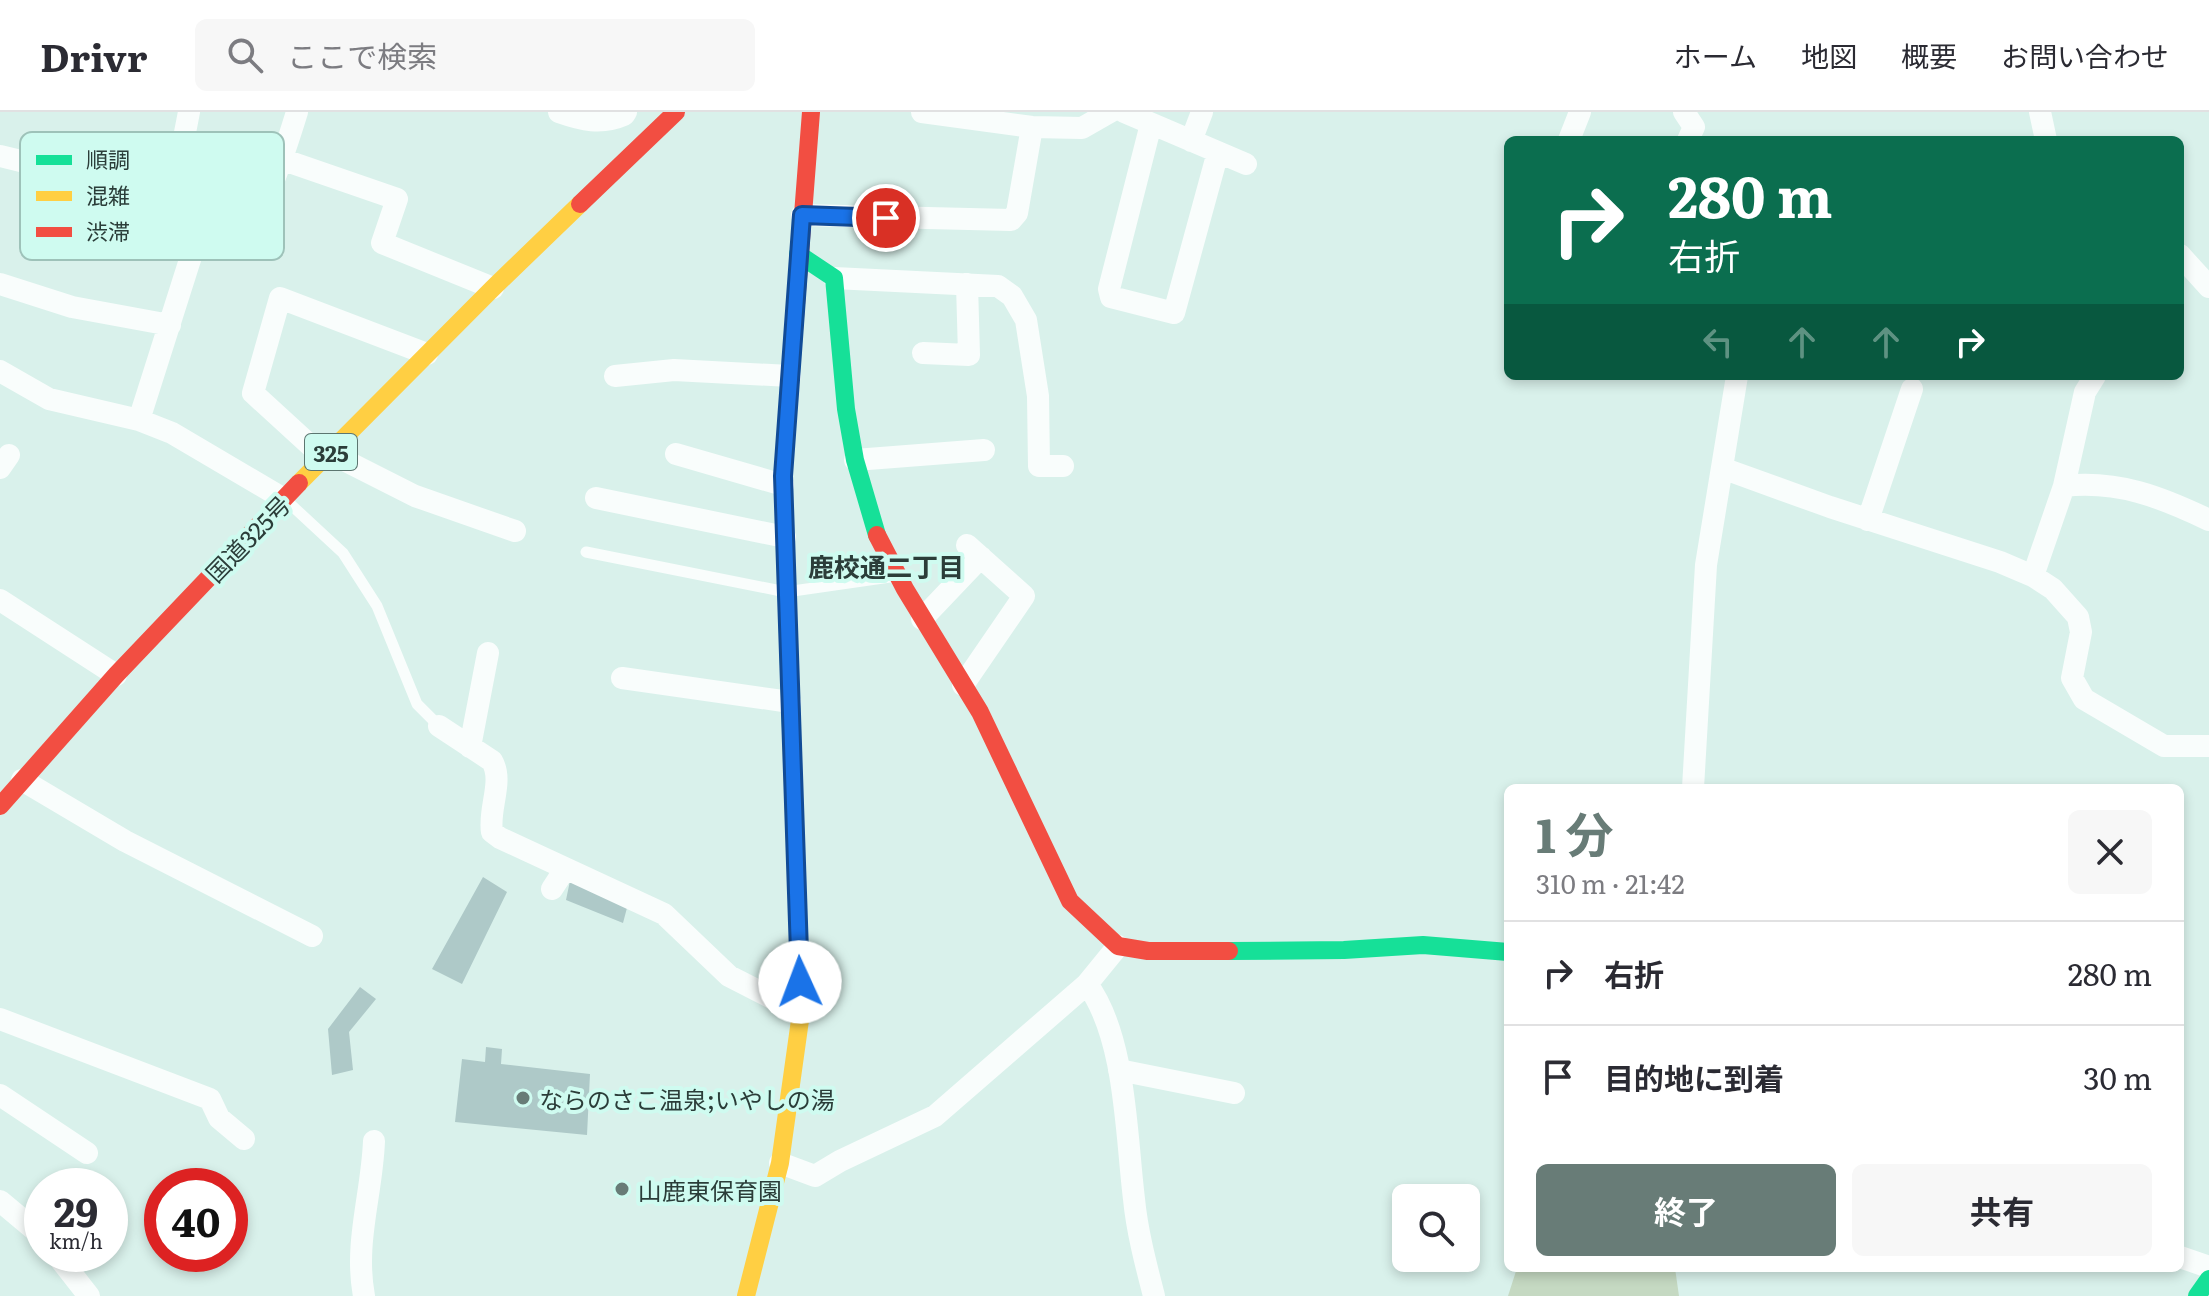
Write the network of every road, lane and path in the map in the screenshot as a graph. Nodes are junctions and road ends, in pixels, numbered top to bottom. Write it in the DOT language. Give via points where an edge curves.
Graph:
graph roads {
  1 [pos="189,112"];
  2 [pos="297,112"];
  3 [pos="559,112"];
  4 [pos="626,112"];
  5 [pos="676,112"];
  6 [pos="811,112"];
  7 [pos="929,112"];
  8 [pos="1110,112"];
  9 [pos="1124,112"];
  10 [pos="1202,112"];
  11 [pos="1580,112"];
  12 [pos="1684,112"];
  13 [pos="2040,112"];
  14 [pos="1075,120"];
  15 [pos="1151,124"];
  16 [pos="1032,127"];
  17 [pos="185,132"];
  18 [pos="1571,136"];
  19 [pos="1690,136"];
  20 [pos="2045,136"];
  21 [pos="1191,141"];
  22 [pos="284,150"];
  23 [pos="1218,152"];
  24 [pos="0,156"];
  25 [pos="284,160"];
  26 [pos="20,161"];
  27 [pos="1246,164"];
  28 [pos="802,215"];
  29 [pos="798,254"];
  30 [pos="2184,259"];
  31 [pos="190,260"];
  32 [pos="834,278"];
  33 [pos="0,284"];
  34 [pos="967,284"];
  35 [pos="2209,287"];
  36 [pos="493,288"];
  37 [pos="170,325"];
  38 [pos="923,353"];
  39 [pos="427,354"];
  40 [pos="0,371"];
  41 [pos="615,376"];
  42 [pos="790,376"];
  43 [pos="1736,380"];
  44 [pos="2092,380"];
  45 [pos="1912,389"];
  46 [pos="139,420"];
  47 [pos="984,450"];
  48 [pos="676,454"];
  49 [pos="327,456"];
  50 [pos="855,460"];
  51 [pos="1063,466"];
  52 [pos="1722,468"];
  53 [pos="783,485"];
  54 [pos="2064,486"];
  55 [pos="596,498"];
  56 [pos="284,499"];
  57 [pos="1868,520"];
  58 [pos="2209,520"];
  59 [pos="515,531"];
  60 [pos="785,537"];
  61 [pos="586,552"];
  62 [pos="898,576"];
  63 [pos="2033,576"];
  64 [pos="786,592"];
  65 [pos="0,600"];
  66 [pos="922,619"];
  67 [pos="488,653"];
  68 [pos="116,675"];
  69 [pos="622,678"];
  70 [pos="963,685"];
  71 [pos="790,702"];
  72 [pos="439,726"];
  73 [pos="2209,746"];
  74 [pos="470,747"];
  75 [pos="22,780"];
  76 [pos="1693,784"];
  77 [pos="0,806"];
  78 [pos="565,869"];
  79 [pos="552,889"];
  80 [pos="312,936"];
  81 [pos="1118,946"];
  82 [pos="1504,952"];
  83 [pos="1087,984"];
  84 [pos="801,1013"];
  85 [pos="0,1019"];
  86 [pos="1119,1070"];
  87 [pos="1234,1093"];
  88 [pos="0,1095"];
  89 [pos="244,1139"];
  90 [pos="374,1141"];
  91 [pos="87,1153"];
  92 [pos="780,1163"];
  93 [pos="0,1201"];
  94 [pos="24,1221"];
  95 [pos="2184,1258"];
  96 [pos="2209,1267"];
  97 [pos="70,1272"];
  98 [pos="2209,1279"];
  99 [pos="89,1296"];
  100 [pos="364,1296"];
  101 [pos="746,1296"];
  102 [pos="1154,1296"];
  103 [pos="2197,1296"];
  1 -- 17 [label="street"];
  2 -- 22 [label="street"];
  3 -- 4 [label="street" via="608,122"];
  5 -- 36 [label="main road, 国道325号 / 325"];
  6 -- 28 [label="main road"];
  7 -- 16 [label="street"];
  8 -- 14 [label="street" via="1082,128"];
  9 -- 15 [label="street"];
  10 -- 21 [label="street"];
  11 -- 18 [label="street"];
  12 -- 19 [label="street" via="1694,127"];
  13 -- 20 [label="street"];
  14 -- 16 [label="street"];
  15 -- 21 [label="street"];
  15 -- 23 [label="street" via="1111,297 1174,313"];
  16 -- 28 [label="street" via="1017,213 1011,220"];
  21 -- 23 [label="street"];
  23 -- 27 [label="street"];
  24 -- 26 [label="street"];
  25 -- 36 [label="street" via="397,199 382,243"];
  28 -- 29 [label="main road"];
  29 -- 32 [label="main road"];
  29 -- 42 [label="main road"];
  30 -- 35 [label="street"];
  31 -- 37 [label="street"];
  32 -- 34 [label="street"];
  32 -- 50 [label="main road"];
  33 -- 37 [label="street" via="72,307"];
  34 -- 38 [label="street" via="969,355"];
  34 -- 51 [label="street" via="998,286 1012,296 1026,320 1038,396 1039,466"];
  36 -- 39 [label="main road, 国道325号 / 325"];
  37 -- 46 [label="street"];
  39 -- 49 [label="main road, 国道325号 / 325"];
  39 -- 49 [label="street" via="280,298 253,393"];
  40 -- 46 [label="street" via="49,399"];
  41 -- 42 [label="street" via="674,370"];
  42 -- 53 [label="main road"];
  43 -- 52 [label="street"];
  44 -- 54 [label="street" via="2085,392"];
  45 -- 57 [label="street"];
  46 -- 56 [label="street" via="172,433"];
  47 -- 50 [label="street"];
  48 -- 53 [label="street"];
  49 -- 56 [label="main road, 国道325号 / 325"];
  49 -- 59 [label="street" via="415,496"];
  50 -- 62 [label="main road" via="877,534"];
  52 -- 57 [label="street"];
  52 -- 76 [label="street" via="1706,565"];
  53 -- 60 [label="main road"];
  54 -- 58 [label="street" via="2093,483 2143,492"];
  54 -- 63 [label="street"];
  55 -- 60 [label="street"];
  56 -- 68 [label="main road, 国道325号 / 325"];
  56 -- 72 [label="lane" via="343,553 377,606 417,704"];
  57 -- 63 [label="street"];
  60 -- 64 [label="main road"];
  61 -- 64 [label="lane"];
  62 -- 64 [label="lane"];
  62 -- 66 [label="main road"];
  63 -- 73 [label="street" via="2078,617 2081,632 2072,678 2084,699 2164,746"];
  64 -- 71 [label="main road"];
  65 -- 68 [label="street"];
  66 -- 70 [label="main road"];
  66 -- 70 [label="street" via="974,551 1024,596"];
  67 -- 74 [label="street"];
  68 -- 75 [label="main road, 国道325号 / 325"];
  69 -- 71 [label="street"];
  70 -- 81 [label="main road" via="1070,901"];
  71 -- 84 [label="main road"];
  72 -- 74 [label="street"];
  74 -- 78 [label="street" via="496,768 492,832"];
  75 -- 77 [label="main road, 国道325号 / 325"];
  75 -- 80 [label="street" via="125,841"];
  78 -- 79 [label="street"];
  78 -- 84 [label="street" via="664,914 729,976"];
  81 -- 82 [label="main road" via="1163,951 1423,945"];
  81 -- 83 [label="street"];
  83 -- 86 [label="street" via="1101,1003"];
  83 -- 92 [label="street" via="935,1116 815,1176"];
  84 -- 92 [label="main road"];
  85 -- 89 [label="street" via="210,1099 219,1118"];
  86 -- 87 [label="street"];
  86 -- 102 [label="street" via="1134,1203"];
  88 -- 91 [label="street"];
  90 -- 100 [label="street" via="360,1250"];
  92 -- 101 [label="main road"];
  93 -- 94 [label="street"];
  95 -- 96 [label="street"];
  97 -- 99 [label="street"];
  98 -- 103 [label="main road"];
}
